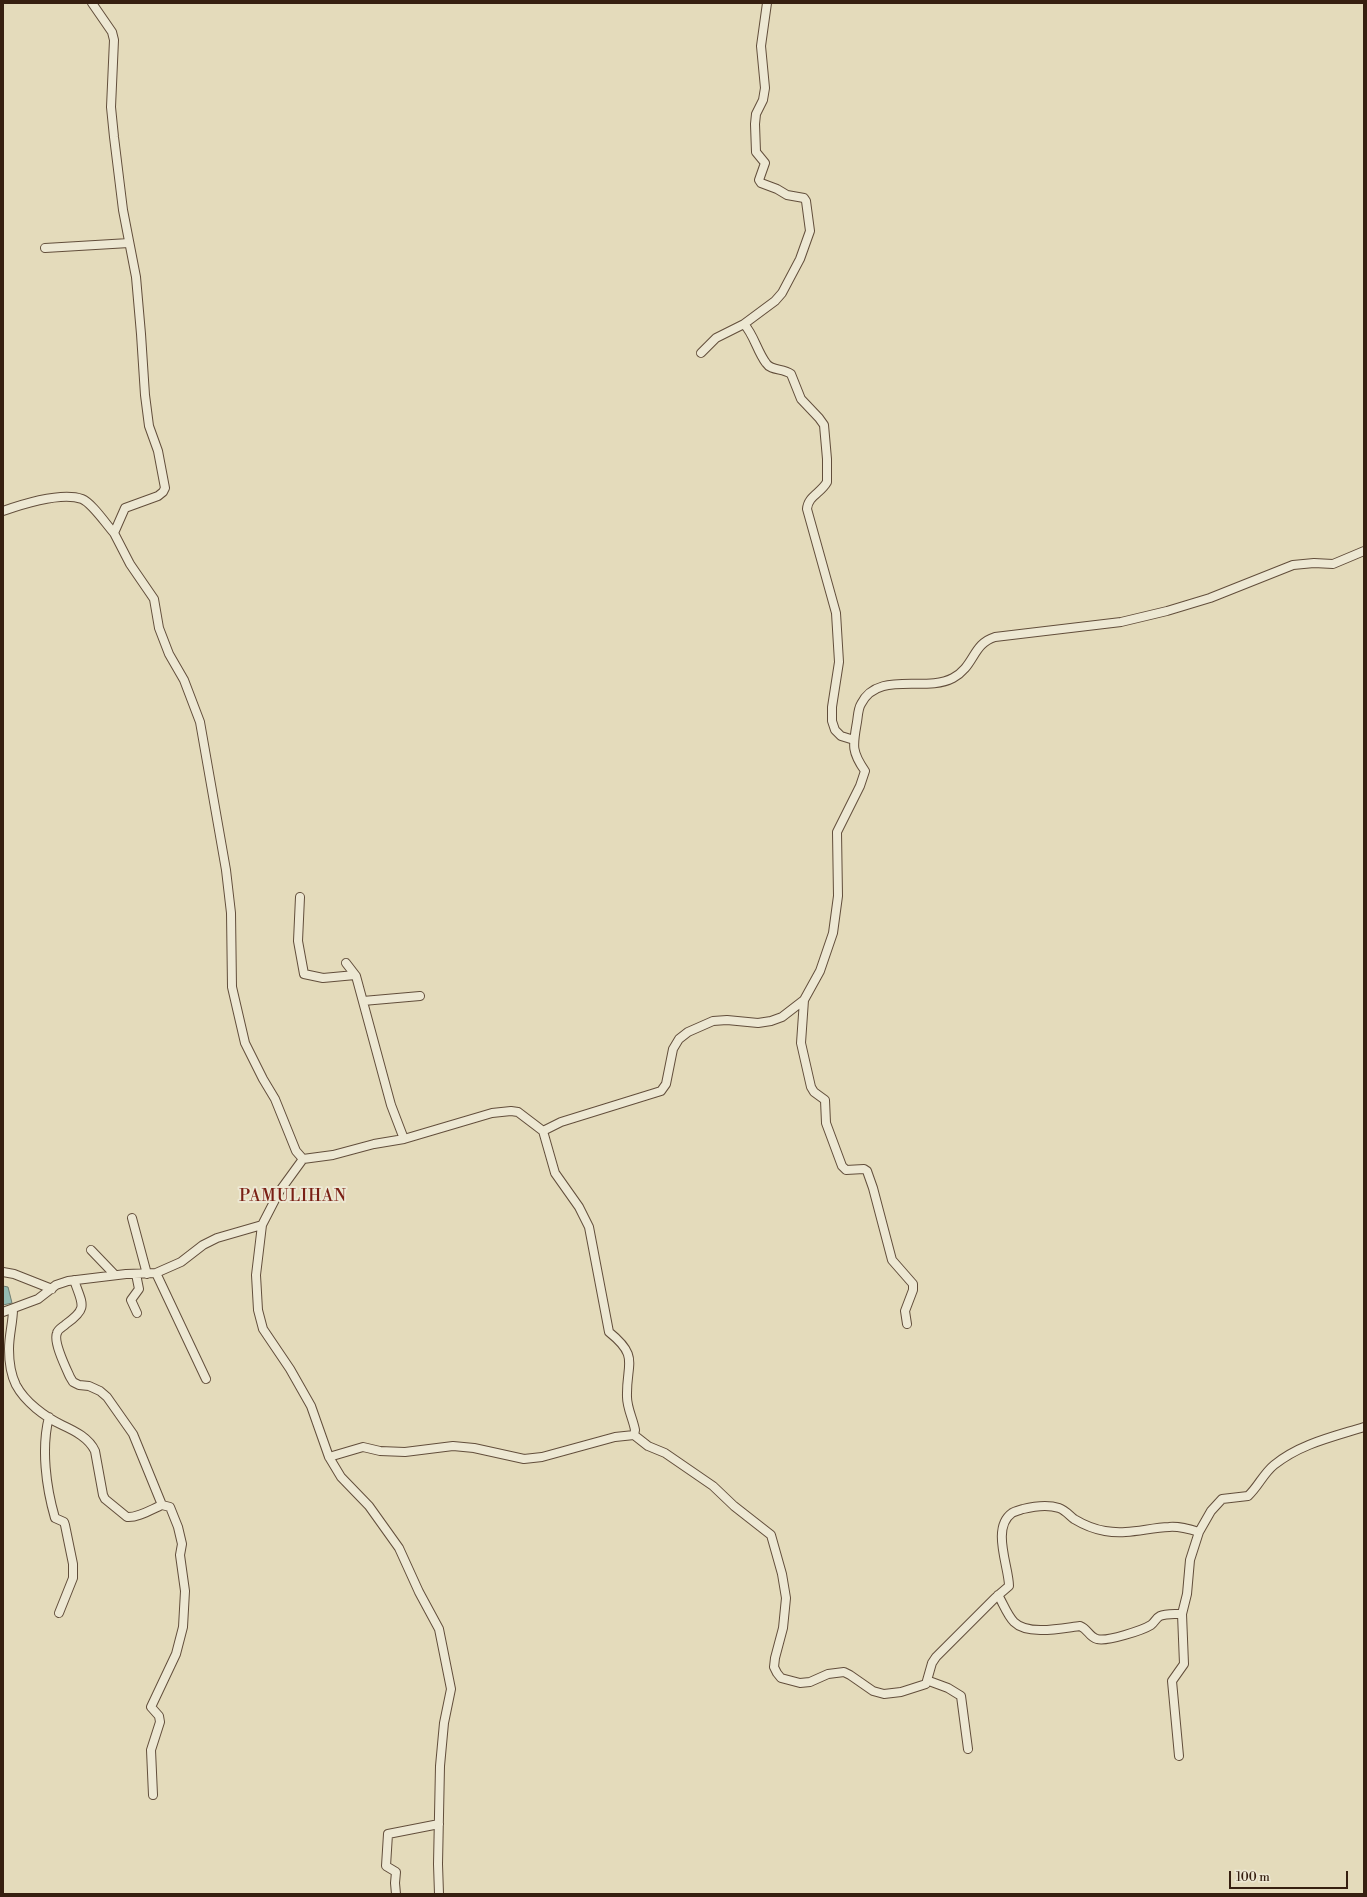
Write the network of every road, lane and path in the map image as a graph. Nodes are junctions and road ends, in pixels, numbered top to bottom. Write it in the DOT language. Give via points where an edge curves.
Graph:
graph roads {
  1 [pos="92,3"];
  2 [pos="767,3"];
  3 [pos="129,243"];
  4 [pos="45,248"];
  5 [pos="744,324"];
  6 [pos="701,353"];
  7 [pos="3,511"];
  8 [pos="114,533"];
  9 [pos="1364,551"];
  10 [pos="854,740"];
  11 [pos="300,897"];
  12 [pos="346,963"];
  13 [pos="355,975"];
  14 [pos="420,996"];
  15 [pos="804,1000"];
  16 [pos="363,1001"];
  17 [pos="543,1131"];
  18 [pos="404,1139"];
  19 [pos="303,1159"];
  20 [pos="132,1218"];
  21 [pos="262,1226"];
  22 [pos="91,1250"];
  23 [pos="3,1272"];
  24 [pos="156,1273"];
  25 [pos="136,1274"];
  26 [pos="147,1274"];
  27 [pos="115,1275"];
  28 [pos="74,1280"];
  29 [pos="52,1289"];
  30 [pos="14,1309"];
  31 [pos="3,1312"];
  32 [pos="137,1313"];
  33 [pos="907,1324"];
  34 [pos="206,1379"];
  35 [pos="49,1417"];
  36 [pos="1364,1428"];
  37 [pos="634,1435"];
  38 [pos="329,1457"];
  39 [pos="162,1505"];
  40 [pos="1199,1532"];
  41 [pos="998,1595"];
  42 [pos="59,1614"];
  43 [pos="1182,1614"];
  44 [pos="929,1681"];
  45 [pos="968,1749"];
  46 [pos="1179,1756"];
  47 [pos="152,1795"];
  48 [pos="439,1824"];
  49 [pos="396,1894"];
  50 [pos="439,1894"];
  1 -- 3 [label="street" via="112,32 114,40 111,107"];
  2 -- 5 [label="street" via="761,46 765,88 755,124 756,152 765,163 760,182 787,195 804,198 810,228 800,259 782,293"];
  3 -- 4 [label="street"];
  3 -- 8 [label="street" via="139,304 149,426 165,478 165,488 158,496 125,508"];
  5 -- 6 [label="street" via="716,338"];
  5 -- 10 [label="street" via="766,364 773,369 780,368 791,374 801,400 822,421 825,431 827,482 809,500 807,509 836,613 839,662 832,721 835,730 841,736"];
  7 -- 8 [label="street" via="33,501 82,499"];
  8 -- 19 [label="street" via="130,564 154,599 159,628 169,654 184,680 200,722 226,870 231,913 232,987 245,1043 276,1099 296,1151"];
  9 -- 10 [label="street" via="1333,564 1293,565 1233,590 1168,611 1121,622 995,637 981,644 973,660 952,679 874,689 860,705"];
  10 -- 15 [label="street" via="856,758 865,771 837,832 838,896 833,933 820,971"];
  11 -- 13 [label="street" via="298,942 304,974 323,978"];
  12 -- 13 [label="street"];
  13 -- 16 [label="street"];
  14 -- 16 [label="street"];
  15 -- 17 [label="street" via="771,1021 758,1023 727,1020 700,1025 679,1039 673,1049 666,1084 661,1091 561,1122"];
  15 -- 33 [label="street" via="801,1043 811,1087 826,1100 825,1119 842,1166 847,1170 867,1171 892,1260 913,1284 905,1311"];
  16 -- 18 [label="street" via="391,1105"];
  17 -- 18 [label="street" via="518,1112 511,1111 492,1113"];
  17 -- 37 [label="street" via="555,1174 579,1207 589,1227 609,1332 628,1352 630,1364 627,1404 635,1430"];
  18 -- 19 [label="street"];
  19 -- 21 [label="street" via="279,1192"];
  20 -- 26 [label="street"];
  21 -- 24 [label="street" via="217,1238 181,1262"];
  21 -- 38 [label="street" via="256,1275 258,1310 263,1329 290,1369 310,1406"];
  22 -- 27 [label="street"];
  23 -- 29 [label="street"];
  24 -- 26 [label="street"];
  24 -- 34 [label="street"];
  25 -- 26 [label="street"];
  25 -- 27 [label="street"];
  25 -- 32 [label="street" via="139,1289 131,1300"];
  27 -- 28 [label="street"];
  28 -- 29 [label="street" via="62,1282"];
  28 -- 39 [label="street" via="82,1310 56,1333 65,1366 73,1382 100,1391 130,1430"];
  29 -- 30 [label="street" via="38,1299"];
  30 -- 31 [label="street"];
  30 -- 35 [label="street" via="9,1349 16,1384 28,1400"];
  35 -- 39 [label="street" via="78,1433 92,1445 104,1497 127,1517 138,1516"];
  35 -- 42 [label="street" via="45,1430 48,1483 55,1518 66,1525 73,1564 73,1578"];
  36 -- 40 [label="street" via="1314,1442 1287,1456 1273,1466 1248,1496 1220,1500"];
  37 -- 38 [label="street" via="524,1459 453,1446 405,1452 363,1447"];
  37 -- 44 [label="street" via="713,1486 770,1535 782,1574 786,1598 783,1628 774,1666 781,1678 800,1683 844,1672 873,1691 884,1694 924,1686"];
  38 -- 48 [label="street" via="341,1477 369,1506 399,1548 439,1629 451,1689 444,1723 440,1766"];
  39 -- 47 [label="street" via="170,1507 178,1526 182,1544 180,1555 185,1591 183,1626 176,1654 151,1707 159,1716 160,1722 151,1750"];
  40 -- 41 [label="street" via="1180,1527 1119,1533 1105,1531 1083,1525 1061,1508 1053,1506 1033,1506 1012,1512 1004,1525 1002,1547 1009,1586"];
  40 -- 43 [label="street" via="1190,1560 1187,1594"];
  41 -- 43 [label="street" via="1013,1621 1019,1625 1037,1630 1080,1626 1099,1640 1114,1638 1150,1625 1163,1615"];
  41 -- 44 [label="street" via="936,1658 932,1663"];
  43 -- 46 [label="street" via="1184,1664 1173,1678 1172,1684"];
  44 -- 45 [label="street" via="960,1696"];
  48 -- 49 [label="street" via="388,1834 386,1866 396,1872"];
  48 -- 50 [label="street"];
}
